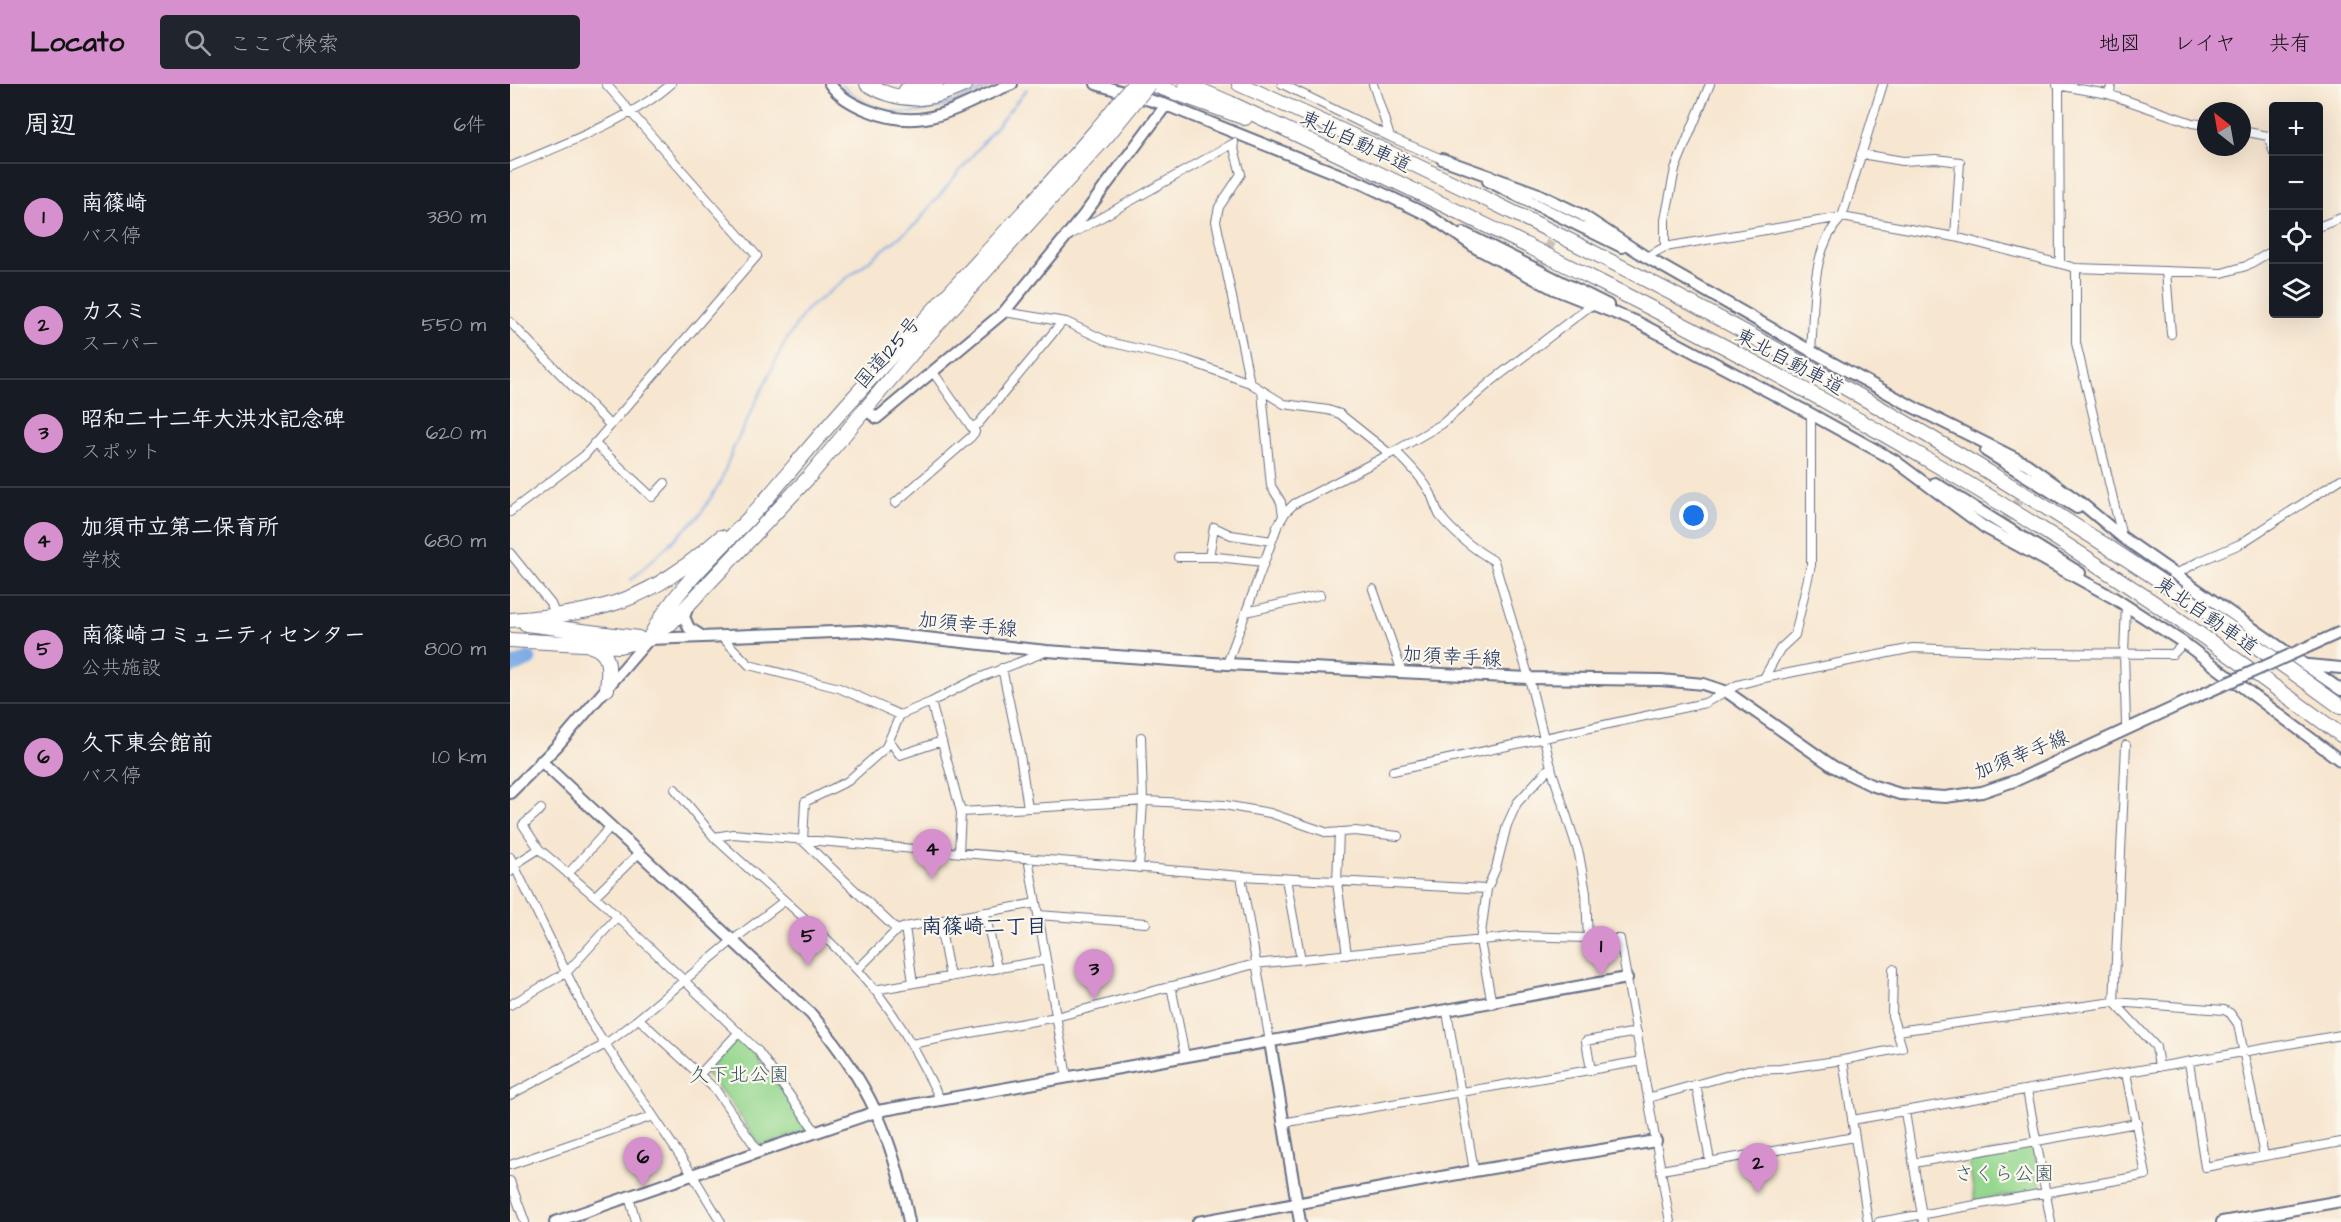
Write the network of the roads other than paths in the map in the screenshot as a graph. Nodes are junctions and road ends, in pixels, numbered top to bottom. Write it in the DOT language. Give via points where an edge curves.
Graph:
graph roads {
  1 [pos="606,84"];
  2 [pos="671,84"];
  3 [pos="830,84"];
  4 [pos="867,84"];
  5 [pos="883,84"];
  6 [pos="936,84"];
  7 [pos="966,84"];
  8 [pos="1012,84"];
  9 [pos="1096,84"];
  10 [pos="1134,84"];
  11 [pos="1150,84"];
  12 [pos="1186,84"];
  13 [pos="1239,84"];
  14 [pos="1373,84"];
  15 [pos="1710,84"];
  16 [pos="1883,84"];
  17 [pos="2111,84"];
  18 [pos="1288,85"];
  19 [pos="2057,85"];
  20 [pos="2110,94"];
  21 [pos="1166,105"];
  22 [pos="629,112"];
  23 [pos="2197,122"];
  24 [pos="1102,132"];
  25 [pos="1239,132"];
  26 [pos="2251,133"];
  27 [pos="1390,137"];
  28 [pos="2269,139"];
  29 [pos="1312,141"];
  30 [pos="1233,144"];
  31 [pos="1861,154"];
  32 [pos="1442,159"];
  33 [pos="510,167"];
  34 [pos="1461,167"];
  35 [pos="1430,216"];
  36 [pos="1842,217"];
  37 [pos="2341,218"];
  38 [pos="2323,225"];
  39 [pos="1066,237"];
  40 [pos="1955,237"];
  41 [pos="1665,247"];
  42 [pos="2269,252"];
  43 [pos="1646,257"];
  44 [pos="2060,264"];
  45 [pos="2076,268"];
  46 [pos="2166,271"];
  47 [pos="1595,303"];
  48 [pos="1004,312"];
  49 [pos="510,322"];
  50 [pos="1062,322"];
  51 [pos="2171,334"];
  52 [pos="1811,351"];
  53 [pos="933,372"];
  54 [pos="1250,383"];
  55 [pos="1262,391"];
  56 [pos="852,398"];
  57 [pos="864,409"];
  58 [pos="1812,414"];
  59 [pos="610,425"];
  60 [pos="972,428"];
  61 [pos="1954,428"];
  62 [pos="594,443"];
  63 [pos="1393,453"];
  64 [pos="1894,460"];
  65 [pos="2341,479"];
  66 [pos="665,483"];
  67 [pos="895,503"];
  68 [pos="510,512"];
  69 [pos="1283,516"];
  70 [pos="2122,537"];
  71 [pos="1272,541"];
  72 [pos="510,553"];
  73 [pos="1178,557"];
  74 [pos="1209,557"];
  75 [pos="1264,562"];
  76 [pos="2176,574"];
  77 [pos="1373,589"];
  78 [pos="1320,596"];
  79 [pos="2114,598"];
  80 [pos="690,603"];
  81 [pos="2126,606"];
  82 [pos="1246,612"];
  83 [pos="556,616"];
  84 [pos="510,621"];
  85 [pos="2341,632"];
  86 [pos="721,636"];
  87 [pos="703,637"];
  88 [pos="649,639"];
  89 [pos="510,640"];
  90 [pos="2184,643"];
  91 [pos="583,644"];
  92 [pos="1047,651"];
  93 [pos="2124,653"];
  94 [pos="1227,663"];
  95 [pos="2307,665"];
  96 [pos="1002,668"];
  97 [pos="2341,668"];
  98 [pos="1402,672"];
  99 [pos="1529,678"];
  100 [pos="1764,678"];
  101 [pos="607,689"];
  102 [pos="2341,690"];
  103 [pos="1727,692"];
  104 [pos="931,702"];
  105 [pos="2341,708"];
  106 [pos="900,715"];
  107 [pos="2126,724"];
  108 [pos="2341,735"];
  109 [pos="1141,737"];
  110 [pos="1544,738"];
  111 [pos="889,740"];
  112 [pos="942,741"];
  113 [pos="2126,745"];
  114 [pos="541,761"];
  115 [pos="2341,761"];
  116 [pos="1551,766"];
  117 [pos="1394,771"];
  118 [pos="675,789"];
  119 [pos="510,793"];
  120 [pos="1143,801"];
  121 [pos="1028,808"];
  122 [pos="541,809"];
  123 [pos="961,812"];
  124 [pos="611,826"];
  125 [pos="1338,832"];
  126 [pos="1398,836"];
  127 [pos="714,837"];
  128 [pos="803,841"];
  129 [pos="539,849"];
  130 [pos="959,852"];
  131 [pos="638,854"];
  132 [pos="510,857"];
  133 [pos="1028,858"];
  134 [pos="1139,867"];
  135 [pos="512,868"];
  136 [pos="568,874"];
  137 [pos="1241,876"];
  138 [pos="1286,879"];
  139 [pos="1337,882"];
  140 [pos="1487,889"];
  141 [pos="595,896"];
  142 [pos="784,901"];
  143 [pos="1036,903"];
  144 [pos="985,912"];
  145 [pos="1038,915"];
  146 [pos="616,918"];
  147 [pos="939,920"];
  148 [pos="1146,923"];
  149 [pos="901,928"];
  150 [pos="733,940"];
  151 [pos="1588,940"];
  152 [pos="1480,941"];
  153 [pos="1347,955"];
  154 [pos="1046,960"];
  155 [pos="1301,960"];
  156 [pos="1255,964"];
  157 [pos="997,968"];
  158 [pos="1893,969"];
  159 [pos="857,970"];
  160 [pos="567,972"];
  161 [pos="950,977"];
  162 [pos="1628,978"];
  163 [pos="684,980"];
  164 [pos="913,983"];
  165 [pos="1171,986"];
  166 [pos="874,990"];
  167 [pos="2114,1002"];
  168 [pos="1492,1004"];
  169 [pos="510,1005"];
  170 [pos="1447,1012"];
  171 [pos="1056,1017"];
  172 [pos="639,1019"];
  173 [pos="1897,1031"];
  174 [pos="739,1032"];
  175 [pos="1637,1032"];
  176 [pos="2341,1035"];
  177 [pos="1270,1042"];
  178 [pos="911,1044"];
  179 [pos="604,1045"];
  180 [pos="2245,1052"];
  181 [pos="1185,1056"];
  182 [pos="1843,1060"];
  183 [pos="1642,1061"];
  184 [pos="2189,1062"];
  185 [pos="2159,1067"];
  186 [pos="1590,1070"];
  187 [pos="2127,1073"];
  188 [pos="700,1074"];
  189 [pos="1067,1077"];
  190 [pos="1696,1084"];
  191 [pos="2027,1090"];
  192 [pos="1460,1094"];
  193 [pos="510,1095"];
  194 [pos="1648,1098"];
  195 [pos="940,1099"];
  196 [pos="878,1111"];
  197 [pos="1905,1112"];
  198 [pos="653,1116"];
  199 [pos="1852,1120"];
  200 [pos="2137,1123"];
  201 [pos="1282,1124"];
  202 [pos="816,1132"];
  203 [pos="1855,1137"];
  204 [pos="1656,1141"];
  205 [pos="2036,1141"];
  206 [pos="2341,1142"];
  207 [pos="759,1152"];
  208 [pos="2264,1156"];
  209 [pos="1710,1161"];
  210 [pos="1914,1163"];
  211 [pos="510,1165"];
  212 [pos="1661,1170"];
  213 [pos="1474,1171"];
  214 [pos="692,1174"];
  215 [pos="510,1181"];
  216 [pos="2045,1192"];
  217 [pos="628,1196"];
  218 [pos="2341,1201"];
  219 [pos="1297,1205"];
  220 [pos="1923,1218"];
  221 [pos="525,1222"];
  222 [pos="555,1222"];
  223 [pos="636,1222"];
  224 [pos="721,1222"];
  225 [pos="909,1222"];
  226 [pos="1198,1222"];
  227 [pos="1300,1222"];
  228 [pos="1670,1222"];
  229 [pos="1868,1222"];
  230 [pos="1879,1222"];
  231 [pos="2051,1222"];
  232 [pos="2222,1222"];
  1 -- 22 [label="street"];
  2 -- 22 [label="street"];
  3 -- 8 [label="street" via="837,94 856,106 907,121 961,108"];
  4 -- 7 [label="highway" via="886,94 910,99 938,96"];
  5 -- 6 [label="highway" via="909,90"];
  9 -- 21 [label="street"];
  10 -- 24 [label="highway, 国道125号, bridge"];
  11 -- 24 [label="highway, 国道125号, bridge"];
  11 -- 29 [label="highway"];
  12 -- 29 [label="highway, 東北自動車道"];
  13 -- 105 [label="highway, 東北自動車道" via="1510,211 1844,386 2130,560"];
  14 -- 27 [label="street"];
  15 -- 41 [label="street" via="1675,169 1665,220"];
  16 -- 31 [label="street"];
  17 -- 20 [label="street"];
  18 -- 27 [label="street"];
  19 -- 20 [label="street"];
  19 -- 44 [label="street"];
  20 -- 23 [label="street"];
  21 -- 25 [label="street"];
  21 -- 39 [label="street"];
  22 -- 33 [label="street"];
  22 -- 59 [label="street" via="757,256"];
  24 -- 56 [label="highway, 国道125号"];
  24 -- 57 [label="highway, 国道125号"];
  25 -- 30 [label="street"];
  25 -- 35 [label="street"];
  26 -- 28 [label="street"];
  27 -- 32 [label="street"];
  29 -- 108 [label="highway, 東北自動車道" via="1499,230 1827,402 1963,481 2117,578"];
  30 -- 39 [label="street"];
  30 -- 54 [label="street" via="1241,174 1219,207 1216,221"];
  31 -- 36 [label="street"];
  31 -- 40 [label="street" via="1903,161 1960,162"];
  32 -- 34 [label="street"];
  34 -- 43 [label="street" via="1561,220"];
  34 -- 43 [label="street" via="1507,182 1582,215"];
  35 -- 47 [label="street" via="1539,266"];
  35 -- 47 [label="street" via="1476,248 1554,289"];
  36 -- 40 [label="street"];
  36 -- 41 [label="street"];
  36 -- 52 [label="street" via="1833,225 1819,255"];
  37 -- 38 [label="street"];
  39 -- 48 [label="street"];
  40 -- 44 [label="street"];
  41 -- 43 [label="street"];
  42 -- 46 [label="street" via="2246,266 2222,273"];
  43 -- 52 [label="street"];
  44 -- 45 [label="street"];
  45 -- 46 [label="street"];
  45 -- 70 [label="street" via="2076,343"];
  46 -- 51 [label="street"];
  47 -- 58 [label="street" via="1637,321"];
  47 -- 63 [label="street" via="1442,424"];
  48 -- 50 [label="street"];
  48 -- 53 [label="street"];
  49 -- 59 [label="street"];
  50 -- 54 [label="street" via="1108,342 1186,360"];
  50 -- 60 [label="street"];
  52 -- 61 [label="street"];
  53 -- 57 [label="street" via="877,418"];
  53 -- 60 [label="street"];
  54 -- 55 [label="street"];
  55 -- 63 [label="street" via="1284,404 1340,414"];
  55 -- 69 [label="street" via="1271,486 1281,502"];
  56 -- 83 [label="highway" via="721,537 691,563 657,586 624,601"];
  56 -- 88 [label="highway, 国道125号" via="662,614"];
  57 -- 80 [label="highway, 国道125号" via="808,478"];
  58 -- 64 [label="street"];
  58 -- 100 [label="street" via="1810,565 1795,635 1780,649"];
  59 -- 62 [label="street"];
  60 -- 67 [label="street" via="975,432 971,437"];
  61 -- 70 [label="street"];
  61 -- 70 [label="street" via="2027,464"];
  62 -- 66 [label="street" via="652,496"];
  62 -- 68 [label="street" via="584,456"];
  63 -- 69 [label="street" via="1294,504"];
  63 -- 99 [label="street" via="1415,471 1449,526 1471,547 1494,561"];
  64 -- 79 [label="street" via="2005,522"];
  64 -- 79 [label="street" via="1984,527"];
  65 -- 76 [label="street" via="2240,544"];
  69 -- 71 [label="street"];
  70 -- 76 [label="street"];
  71 -- 74 [label="street" via="1231,535 1214,527"];
  71 -- 75 [label="street"];
  72 -- 83 [label="street"];
  73 -- 74 [label="street"];
  74 -- 75 [label="street"];
  75 -- 82 [label="street"];
  76 -- 95 [label="street"];
  77 -- 98 [label="street"];
  78 -- 82 [label="street"];
  79 -- 81 [label="street"];
  80 -- 87 [label="street" via="684,617 686,624"];
  80 -- 88 [label="highway, 国道125号"];
  81 -- 90 [label="street"];
  81 -- 93 [label="street"];
  82 -- 94 [label="street"];
  83 -- 84 [label="highway"];
  84 -- 88 [label="highway"];
  85 -- 103 [label="street, 加須幸手線, bridge" via="2017,780 1983,792 1945,797 1900,794 1871,785 1834,767"];
  86 -- 87 [label="street, 加須幸手線"];
  86 -- 92 [label="street, 加須幸手線" via="860,631"];
  86 -- 106 [label="street" via="750,665 839,688"];
  87 -- 88 [label="street, 加須幸手線"];
  88 -- 91 [label="highway, 国道125号" via="620,646"];
  88 -- 101 [label="street"];
  89 -- 91 [label="highway, 国道125号"];
  90 -- 93 [label="street" via="2173,654"];
  90 -- 115 [label="street"];
  91 -- 101 [label="highway" via="597,648 606,659"];
  92 -- 94 [label="street, 加須幸手線"];
  92 -- 96 [label="street"];
  93 -- 100 [label="street" via="1912,648"];
  93 -- 107 [label="street"];
  94 -- 98 [label="street, 加須幸手線"];
  95 -- 97 [label="street"];
  95 -- 102 [label="street"];
  96 -- 104 [label="street"];
  96 -- 121 [label="street"];
  98 -- 99 [label="street, 加須幸手線"];
  99 -- 103 [label="street, 加須幸手線" via="1661,680 1703,684"];
  99 -- 110 [label="street"];
  100 -- 103 [label="street" via="1737,685"];
  101 -- 114 [label="street"];
  103 -- 110 [label="street" via="1705,703"];
  104 -- 106 [label="street"];
  104 -- 112 [label="street"];
  106 -- 111 [label="street"];
  109 -- 120 [label="street"];
  110 -- 116 [label="street"];
  110 -- 117 [label="street"];
  111 -- 112 [label="street" via="900,755"];
  111 -- 128 [label="street" via="848,781 805,802"];
  112 -- 123 [label="street"];
  113 -- 167 [label="street"];
  114 -- 119 [label="street"];
  114 -- 124 [label="street"];
  116 -- 140 [label="street" via="1517,803"];
  116 -- 151 [label="street" via="1579,854"];
  118 -- 127 [label="street"];
  120 -- 121 [label="street"];
  120 -- 125 [label="street" via="1224,805 1270,813 1328,833"];
  120 -- 134 [label="street"];
  121 -- 123 [label="street"];
  122 -- 129 [label="street" via="524,825"];
  123 -- 130 [label="street"];
  124 -- 131 [label="street"];
  124 -- 136 [label="street"];
  125 -- 126 [label="street"];
  125 -- 139 [label="street"];
  127 -- 128 [label="street" via="733,834"];
  127 -- 142 [label="street"];
  128 -- 130 [label="street"];
  128 -- 149 [label="street"];
  129 -- 135 [label="street"];
  129 -- 136 [label="street"];
  130 -- 133 [label="street"];
  131 -- 141 [label="street"];
  131 -- 150 [label="street"];
  132 -- 135 [label="street"];
  133 -- 134 [label="street"];
  133 -- 143 [label="street"];
  134 -- 137 [label="street"];
  135 -- 160 [label="street"];
  136 -- 141 [label="street"];
  137 -- 138 [label="street"];
  137 -- 156 [label="street"];
  138 -- 139 [label="street"];
  138 -- 155 [label="street"];
  139 -- 140 [label="street"];
  139 -- 153 [label="street"];
  140 -- 152 [label="street"];
  141 -- 146 [label="street"];
  142 -- 150 [label="street"];
  142 -- 159 [label="street"];
  143 -- 144 [label="street"];
  143 -- 145 [label="street"];
  144 -- 147 [label="street"];
  144 -- 157 [label="street"];
  145 -- 148 [label="street"];
  145 -- 154 [label="street"];
  146 -- 160 [label="street"];
  146 -- 163 [label="street"];
  147 -- 149 [label="street"];
  147 -- 161 [label="street"];
  149 -- 159 [label="street"];
  149 -- 164 [label="street"];
  150 -- 163 [label="street"];
  150 -- 196 [label="street" via="829,1035"];
  151 -- 152 [label="street" via="1520,936"];
  151 -- 162 [label="street" via="1620,939"];
  152 -- 153 [label="street"];
  152 -- 168 [label="street"];
  153 -- 155 [label="street"];
  154 -- 157 [label="street"];
  154 -- 171 [label="street"];
  155 -- 156 [label="street"];
  156 -- 165 [label="street"];
  156 -- 177 [label="street"];
  157 -- 161 [label="street"];
  158 -- 173 [label="street" via="1892,1016"];
  159 -- 166 [label="street"];
  160 -- 169 [label="street"];
  160 -- 179 [label="street"];
  161 -- 164 [label="street"];
  162 -- 168 [label="street"];
  162 -- 175 [label="street"];
  163 -- 172 [label="street"];
  163 -- 174 [label="street"];
  164 -- 166 [label="street"];
  165 -- 171 [label="street"];
  165 -- 181 [label="street"];
  166 -- 178 [label="street"];
  167 -- 173 [label="street"];
  167 -- 180 [label="street" via="2224,1010 2238,1024"];
  167 -- 185 [label="street" via="2156,1047"];
  168 -- 170 [label="street"];
  170 -- 177 [label="street"];
  170 -- 192 [label="street"];
  171 -- 178 [label="street"];
  171 -- 189 [label="street"];
  172 -- 179 [label="street"];
  172 -- 188 [label="street"];
  173 -- 182 [label="street" via="1902,1048"];
  174 -- 188 [label="street"];
  174 -- 202 [label="street" via="758,1051"];
  175 -- 183 [label="street"];
  175 -- 186 [label="street" via="1586,1041"];
  176 -- 180 [label="street"];
  177 -- 181 [label="street"];
  177 -- 201 [label="street"];
  178 -- 195 [label="street"];
  179 -- 193 [label="street"];
  179 -- 198 [label="street"];
  180 -- 184 [label="street"];
  180 -- 208 [label="street"];
  181 -- 189 [label="street"];
  182 -- 190 [label="street" via="1749,1070"];
  182 -- 199 [label="street"];
  183 -- 186 [label="street"];
  183 -- 194 [label="street"];
  184 -- 185 [label="street"];
  184 -- 208 [label="street" via="2205,1167"];
  185 -- 187 [label="street"];
  186 -- 192 [label="street"];
  187 -- 191 [label="street"];
  187 -- 200 [label="street"];
  188 -- 207 [label="street" via="728,1105"];
  189 -- 195 [label="street"];
  190 -- 194 [label="street"];
  190 -- 209 [label="street"];
  191 -- 197 [label="street"];
  191 -- 205 [label="street"];
  192 -- 201 [label="street"];
  192 -- 213 [label="street"];
  194 -- 204 [label="street"];
  195 -- 196 [label="street"];
  196 -- 202 [label="street"];
  196 -- 225 [label="street" via="897,1166"];
  197 -- 199 [label="street"];
  197 -- 210 [label="street"];
  198 -- 211 [label="street"];
  198 -- 214 [label="street"];
  199 -- 203 [label="street"];
  200 -- 205 [label="street"];
  200 -- 216 [label="street" via="2146,1175"];
  201 -- 219 [label="street"];
  202 -- 207 [label="street"];
  203 -- 209 [label="street"];
  203 -- 229 [label="street"];
  204 -- 212 [label="street"];
  204 -- 213 [label="street"];
  205 -- 210 [label="street"];
  205 -- 216 [label="street"];
  206 -- 208 [label="street"];
  207 -- 214 [label="street"];
  209 -- 212 [label="street"];
  210 -- 220 [label="street"];
  212 -- 228 [label="street"];
  213 -- 219 [label="street"];
  214 -- 217 [label="street"];
  214 -- 224 [label="street"];
  215 -- 221 [label="street"];
  216 -- 220 [label="street"];
  216 -- 231 [label="street"];
  217 -- 222 [label="street"];
  217 -- 223 [label="street"];
  218 -- 232 [label="street"];
  219 -- 226 [label="street"];
  219 -- 227 [label="street"];
  220 -- 230 [label="street"];
}
